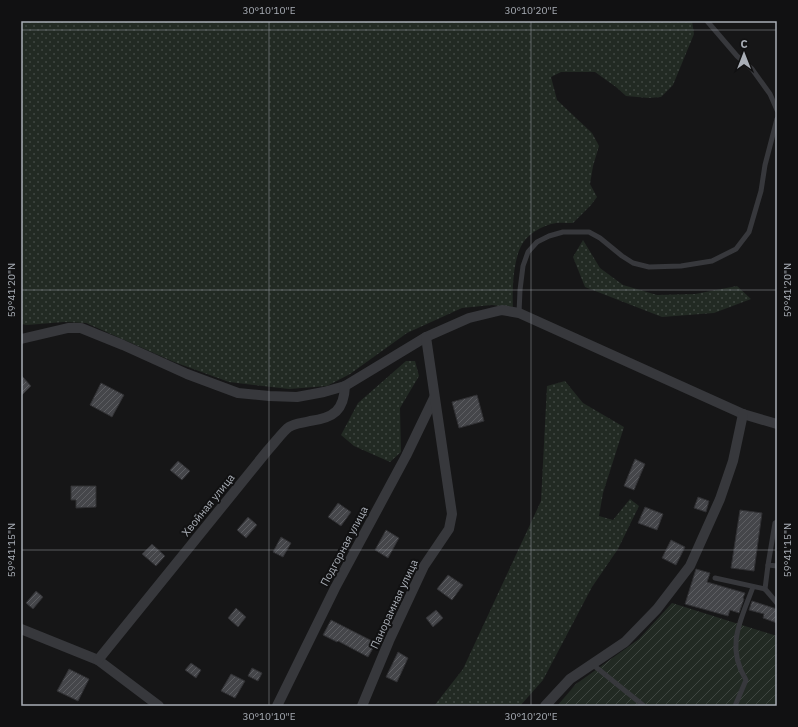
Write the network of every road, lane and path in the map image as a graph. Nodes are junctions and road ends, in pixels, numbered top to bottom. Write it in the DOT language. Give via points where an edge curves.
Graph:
graph roads {
  1 [pos="707,21"];
  2 [pos="777,110"];
  3 [pos="777,119"];
  4 [pos="519,314"];
  5 [pos="426,337"];
  6 [pos="21,340"];
  7 [pos="345,386"];
  8 [pos="434,398"];
  9 [pos="743,414"];
  10 [pos="777,424"];
  11 [pos="777,522"];
  12 [pos="768,565"];
  13 [pos="777,566"];
  14 [pos="715,578"];
  15 [pos="753,587"];
  16 [pos="765,589"];
  17 [pos="777,603"];
  18 [pos="21,629"];
  19 [pos="98,660"];
  20 [pos="592,664"];
  21 [pos="155,705"];
  22 [pos="277,706"];
  23 [pos="362,706"];
  24 [pos="545,706"];
  25 [pos="644,706"];
  26 [pos="735,706"];
  1 -- 2 [label="lane" via="737,56 752,69 770,94"];
  3 -- 4 [label="lane" via="749,232 736,249 712,261 681,266 649,267 633,263 589,232 563,232 549,236 537,242 528,252 523,266"];
  4 -- 5 [label="street" via="502,310 469,318"];
  4 -- 9 [label="street"];
  5 -- 7 [label="street"];
  5 -- 8 [label="street"];
  6 -- 7 [label="street" via="68,328 81,328 238,393 297,397"];
  7 -- 19 [label="street, Хвойная улица" via="345,398 338,410 324,419 288,428 268,450"];
  8 -- 22 [label="street, Подгорная улица"];
  8 -- 23 [label="street, Панорамная улица" via="452,514 449,529 424,566"];
  9 -- 10 [label="street"];
  9 -- 20 [label="street" via="733,461 720,499 690,566 657,609 625,642"];
  11 -- 12 [label="lane"];
  12 -- 13 [label="lane"];
  12 -- 16 [label="lane"];
  14 -- 15 [label="lane"];
  15 -- 16 [label="lane"];
  15 -- 26 [label="lane" via="740,621 735,645 739,668 746,680"];
  16 -- 17 [label="lane"];
  18 -- 19 [label="street"];
  19 -- 21 [label="street"];
  20 -- 24 [label="street" via="570,679"];
  20 -- 25 [label="lane"];
}
